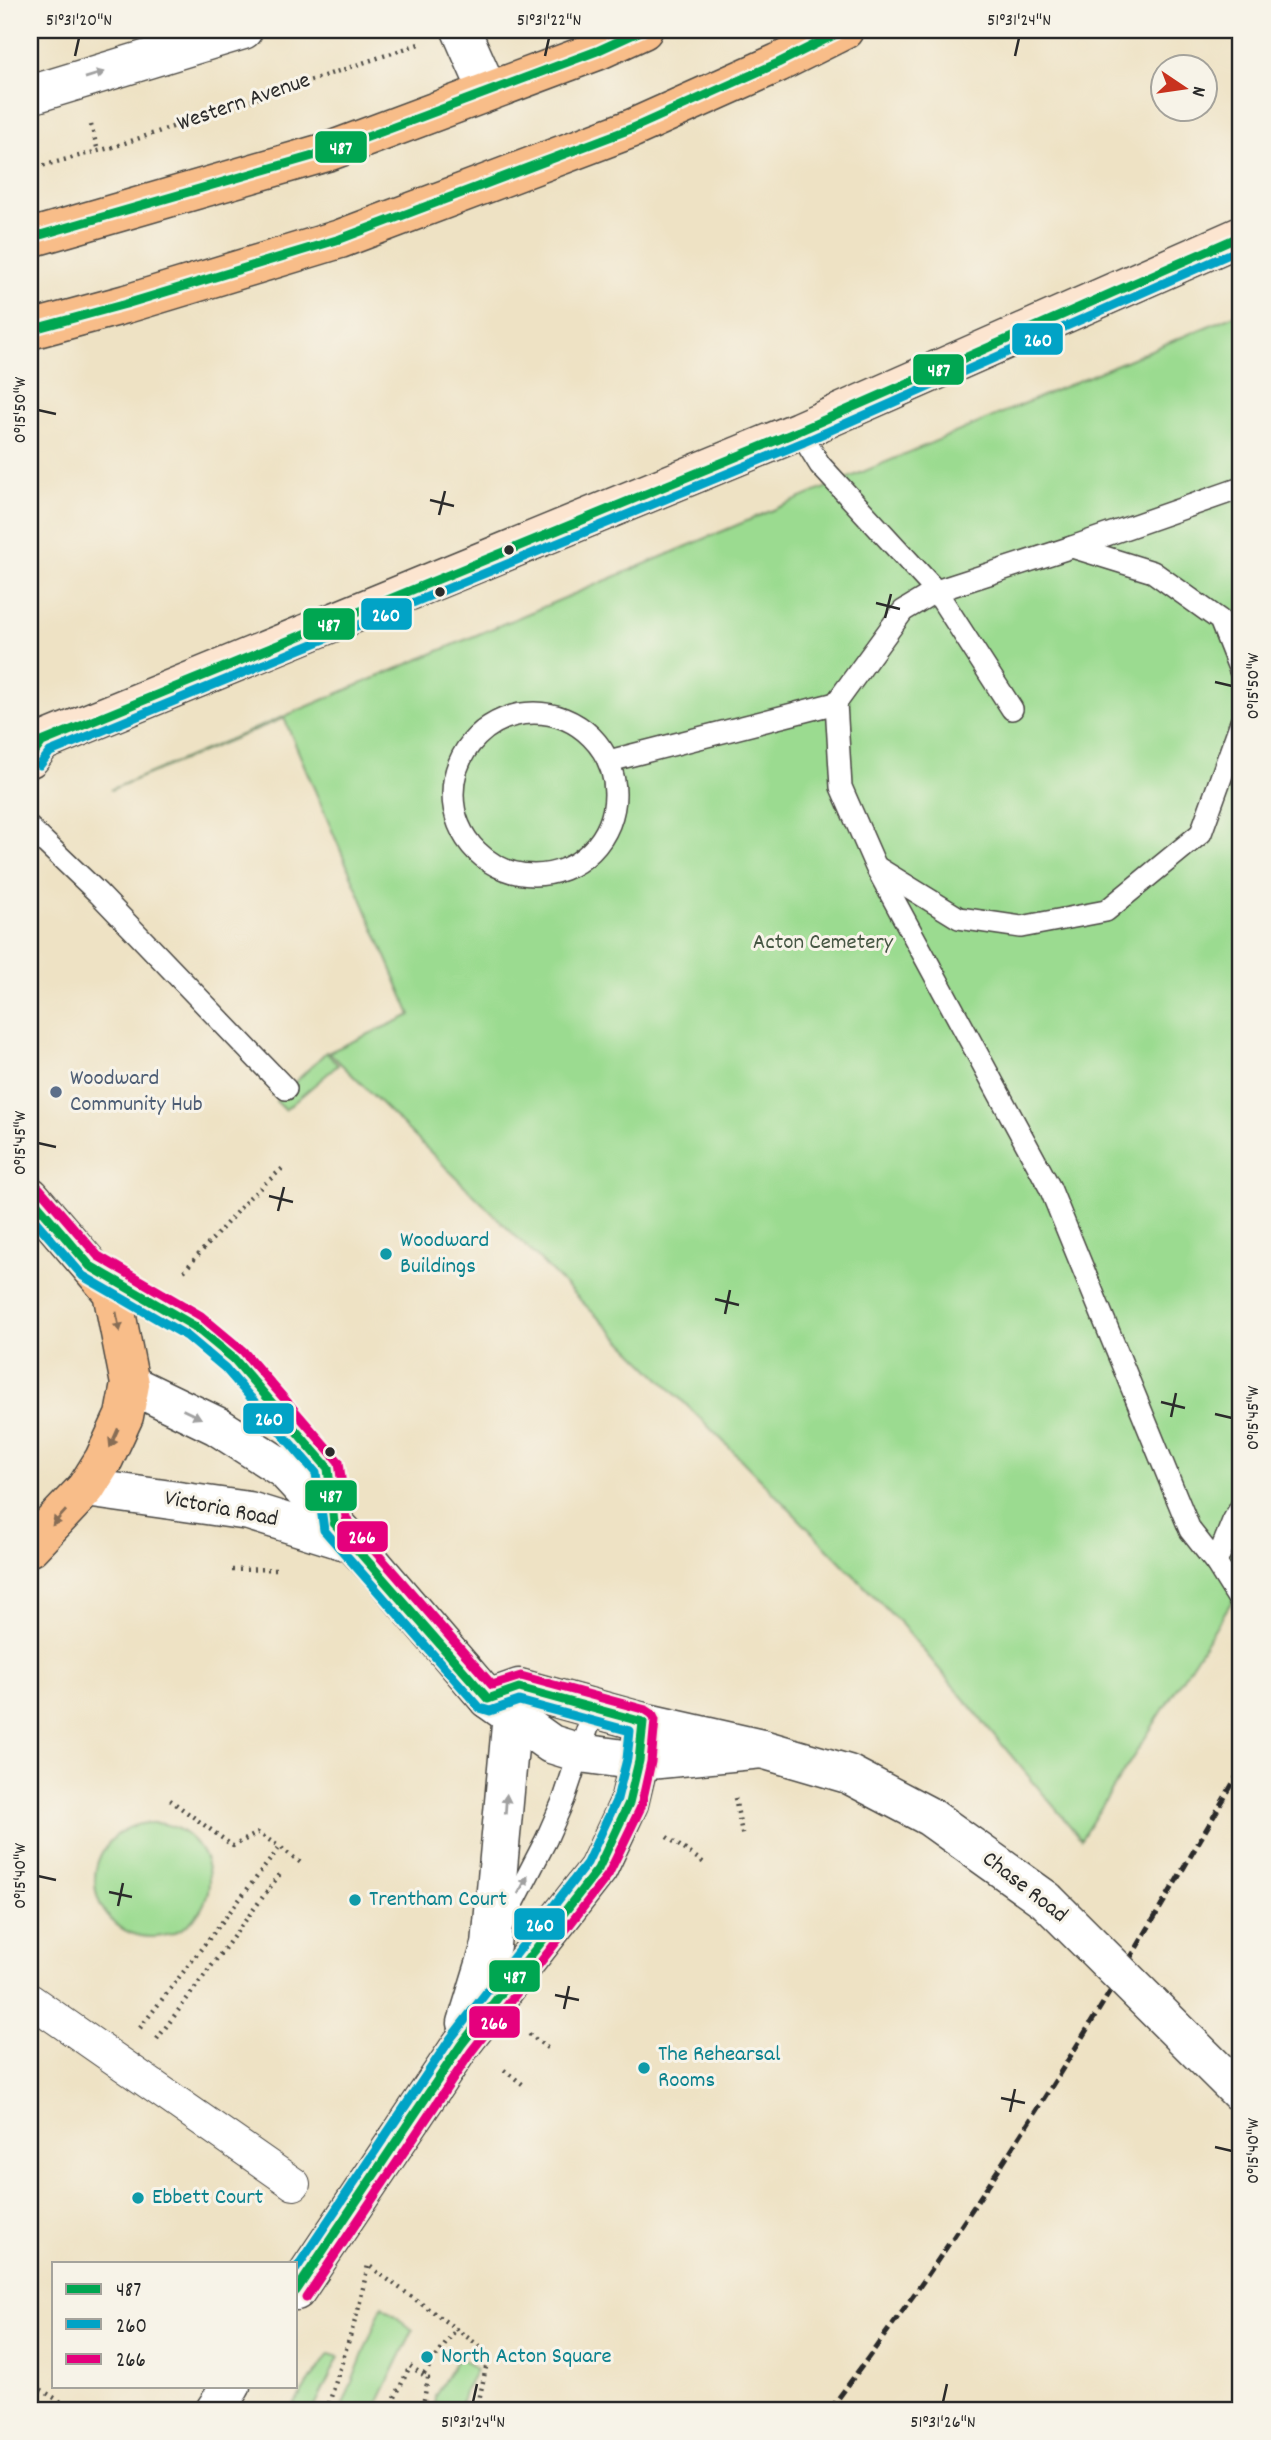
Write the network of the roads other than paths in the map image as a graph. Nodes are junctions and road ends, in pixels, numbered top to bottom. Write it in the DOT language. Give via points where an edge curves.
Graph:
graph roads {
  1 [pos="243,30"];
  2 [pos="461,30"];
  3 [pos="643,30"];
  4 [pos="844,30"];
  5 [pos="488,91"];
  6 [pos="30,95"];
  7 [pos="1241,236"];
  8 [pos="30,238"];
  9 [pos="30,330"];
  10 [pos="799,431"];
  11 [pos="1241,488"];
  12 [pos="1072,547"];
  13 [pos="936,591"];
  14 [pos="1241,673"];
  15 [pos="836,703"];
  16 [pos="1012,709"];
  17 [pos="1241,722"];
  18 [pos="34,747"];
  19 [pos="609,761"];
  20 [pos="30,828"];
  21 [pos="876,867"];
  22 [pos="286,1089"];
  23 [pos="30,1196"];
  24 [pos="90,1266"];
  25 [pos="130,1384"];
  26 [pos="86,1488"];
  27 [pos="1241,1507"];
  28 [pos="344,1533"];
  29 [pos="30,1547"];
  30 [pos="1216,1563"];
  31 [pos="1240,1603"];
  32 [pos="500,1707"];
  33 [pos="594,1709"];
  34 [pos="643,1722"];
  35 [pos="762,1749"];
  36 [pos="580,1753"];
  37 [pos="639,1761"];
  38 [pos="491,1945"];
  39 [pos="30,2000"];
  40 [pos="461,2045"];
  41 [pos="1241,2094"];
  42 [pos="294,2184"];
  43 [pos="298,2288"];
  44 [pos="231,2388"];
  45 [pos="215,2410"];
  6 -- 1 [label="street, one-way"];
  2 -- 5 [label="street"];
  3 -- 5 [label="main road"];
  4 -- 9 [label="main road" via="633,128 340,239"];
  5 -- 8 [label="main road" via="330,150"];
  7 -- 10 [label="main road"];
  10 -- 13 [label="lane" via="820,465"];
  10 -- 18 [label="main road"];
  11 -- 12 [label="lane"];
  12 -- 13 [label="lane"];
  12 -- 14 [label="lane" via="1153,572 1220,620"];
  13 -- 15 [label="lane" via="904,611"];
  13 -- 16 [label="lane"];
  15 -- 19 [label="lane"];
  15 -- 21 [label="lane" via="841,787"];
  17 -- 21 [label="lane" via="1200,833 1106,911 1021,927 959,918"];
  19 -- 19 [label="lane" via="615,810 606,834 590,854 569,869 545,876 495,866 475,850 459,827 453,800 456,771 468,746 489,726 515,715 542,712 570,720 593,737"];
  20 -- 22 [label="lane"];
  21 -- 30 [label="lane" via="1050,1188 1190,1530"];
  23 -- 24 [label="main road"];
  24 -- 25 [label="main road, one-way" via="112,1292"];
  24 -- 28 [label="lane" via="194,1326 234,1359 328,1468"];
  25 -- 26 [label="main road, one-way" via="124,1416"];
  25 -- 28 [label="street, Victoria Road, one-way" via="217,1426 285,1470"];
  26 -- 28 [label="street, Victoria Road" via="249,1511"];
  26 -- 29 [label="main road, one-way"];
  27 -- 30 [label="lane"];
  28 -- 32 [label="street, Victoria Road"];
  30 -- 31 [label="lane"];
  32 -- 33 [label="street" via="519,1688"];
  32 -- 36 [label="street, Victoria Road" via="551,1744"];
  38 -- 32 [label="street, one-way"];
  33 -- 34 [label="street, Chase Road"];
  33 -- 36 [label="lane"];
  34 -- 35 [label="street, Chase Road"];
  34 -- 37 [label="street"];
  35 -- 37 [label="street, Chase Road"];
  35 -- 41 [label="street, Chase Road, bridge" via="848,1774 930,1817 1046,1900"];
  36 -- 37 [label="street, Victoria Road"];
  38 -- 36 [label="lane, one-way" via="546,1840"];
  37 -- 40 [label="street" via="629,1802 598,1869"];
  38 -- 40 [label="street"];
  39 -- 42 [label="street"];
  40 -- 43 [label="street"];
  44 -- 45 [label="street"];
}
